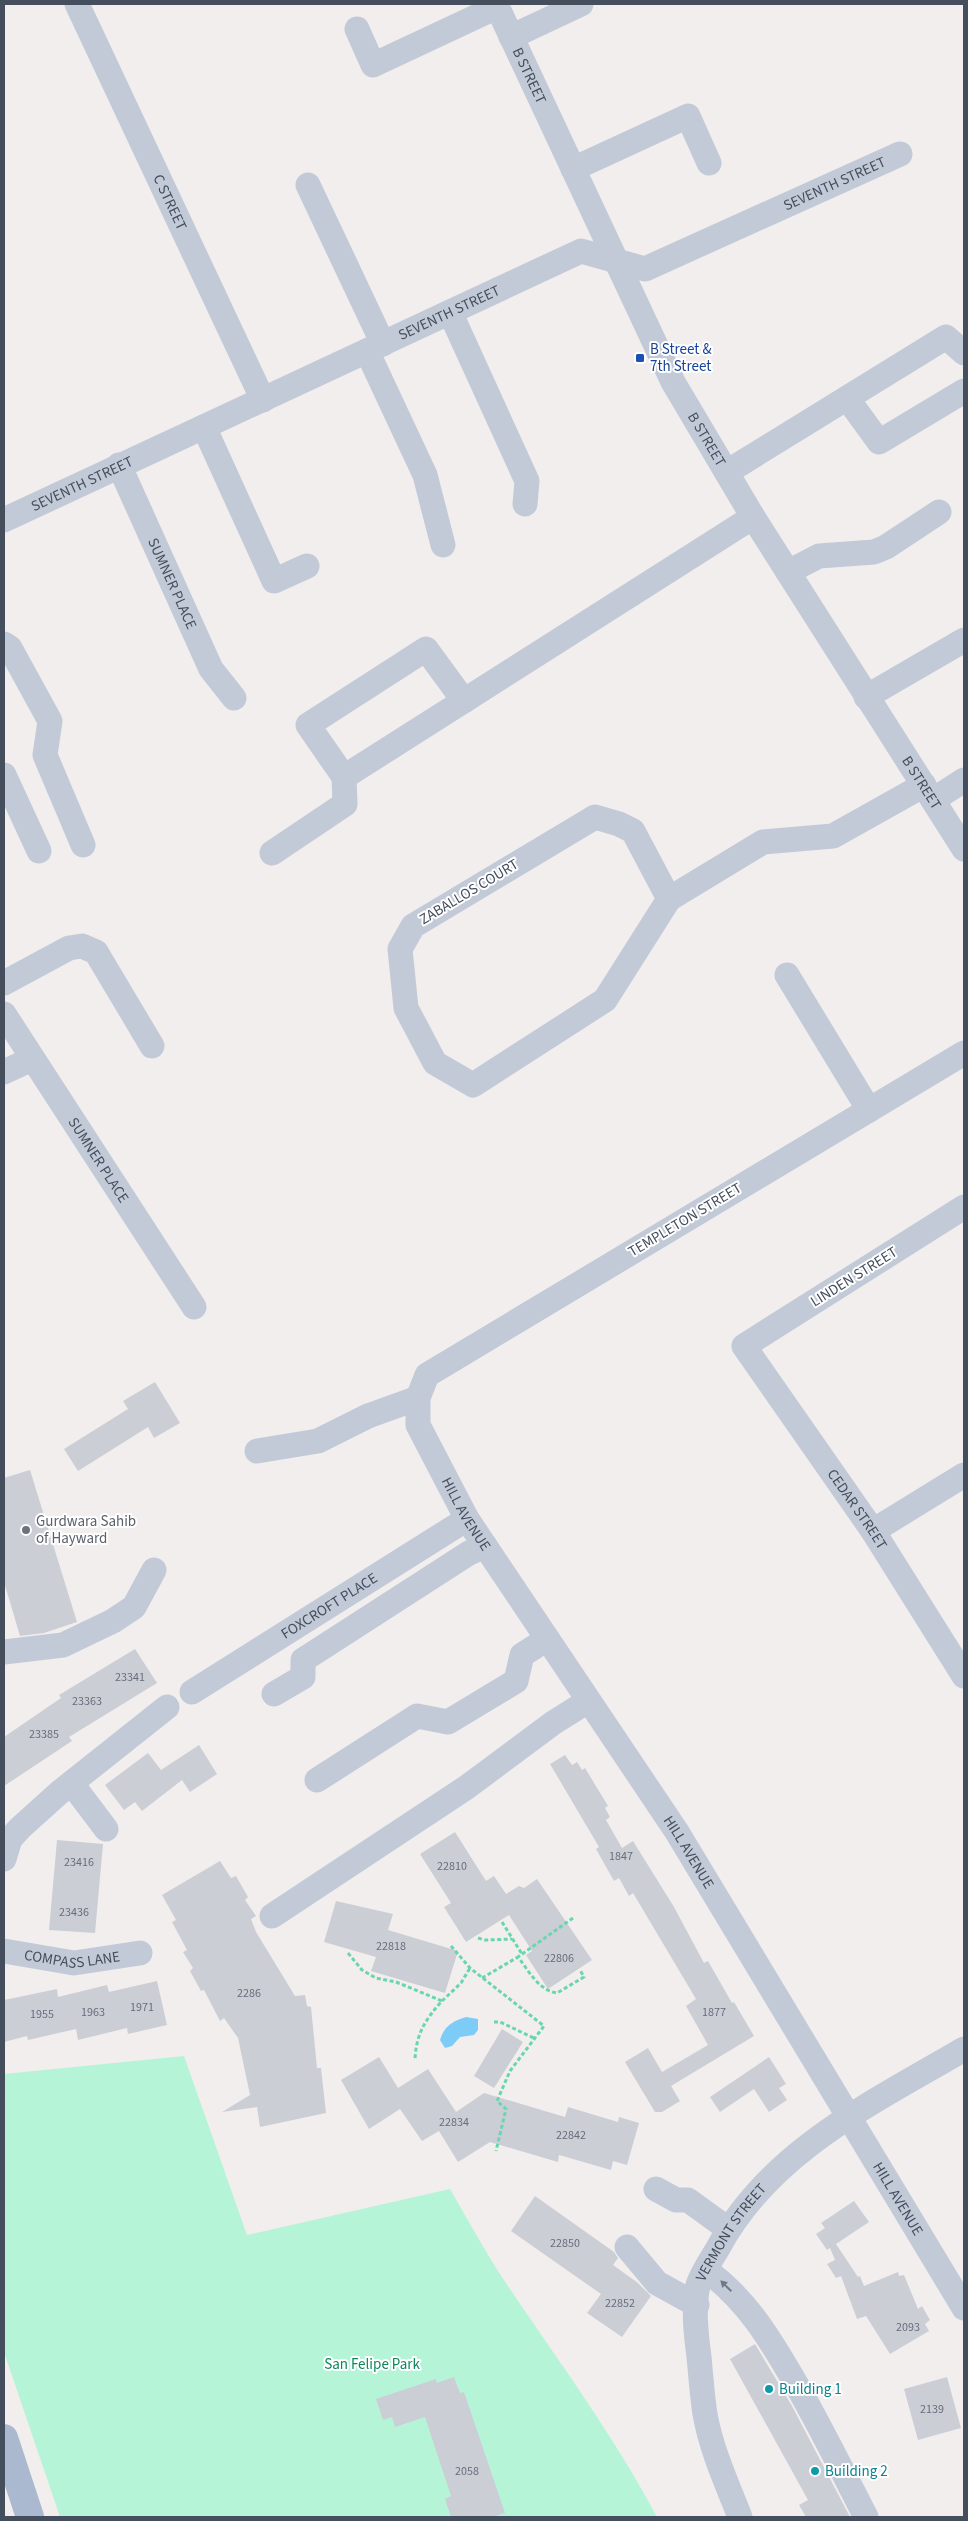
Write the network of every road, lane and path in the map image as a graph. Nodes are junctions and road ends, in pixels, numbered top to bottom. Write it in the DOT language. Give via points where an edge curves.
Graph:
graph roads {
  1 [pos="78,4"];
  2 [pos="581,4"];
  3 [pos="496,5"];
  4 [pos="357,29"];
  5 [pos="511,37"];
  6 [pos="900,154"];
  7 [pos="710,163"];
  8 [pos="573,169"];
  9 [pos="308,185"];
  10 [pos="616,260"];
  11 [pos="450,312"];
  12 [pos="375,347"];
  13 [pos="964,353"];
  14 [pos="964,391"];
  15 [pos="847,398"];
  16 [pos="263,400"];
  17 [pos="204,427"];
  18 [pos="119,465"];
  19 [pos="727,472"];
  20 [pos="525,504"];
  21 [pos="939,512"];
  22 [pos="753,517"];
  23 [pos="4,520"];
  24 [pos="443,545"];
  25 [pos="307,566"];
  26 [pos="788,572"];
  27 [pos="964,640"];
  28 [pos="4,644"];
  29 [pos="866,697"];
  30 [pos="234,698"];
  31 [pos="464,701"];
  32 [pos="4,774"];
  33 [pos="344,777"];
  34 [pos="964,780"];
  35 [pos="928,792"];
  36 [pos="83,845"];
  37 [pos="964,849"];
  38 [pos="39,851"];
  39 [pos="272,853"];
  40 [pos="669,899"];
  41 [pos="787,975"];
  42 [pos="4,983"];
  43 [pos="4,1014"];
  44 [pos="152,1046"];
  45 [pos="964,1053"];
  46 [pos="32,1059"];
  47 [pos="4,1072"];
  48 [pos="869,1110"];
  49 [pos="964,1207"];
  50 [pos="194,1307"];
  51 [pos="744,1346"];
  52 [pos="418,1398"];
  53 [pos="257,1452"];
  54 [pos="964,1475"];
  55 [pos="467,1519"];
  56 [pos="873,1532"];
  57 [pos="485,1546"];
  58 [pos="154,1570"];
  59 [pos="547,1639"];
  60 [pos="4,1652"];
  61 [pos="964,1676"];
  62 [pos="192,1692"];
  63 [pos="274,1694"];
  64 [pos="588,1701"];
  65 [pos="167,1707"];
  66 [pos="317,1780"];
  67 [pos="72,1784"];
  68 [pos="106,1829"];
  69 [pos="4,1860"];
  70 [pos="272,1916"];
  71 [pos="573,1918"];
  72 [pos="502,1922"];
  73 [pos="478,1938"];
  74 [pos="512,1939"];
  75 [pos="451,1946"];
  76 [pos="4,1951"];
  77 [pos="140,1953"];
  78 [pos="348,1953"];
  79 [pos="522,1954"];
  80 [pos="518,1957"];
  81 [pos="470,1968"];
  82 [pos="580,1970"];
  83 [pos="482,1978"];
  84 [pos="442,2001"];
  85 [pos="494,2022"];
  86 [pos="536,2040"];
  87 [pos="964,2050"];
  88 [pos="415,2060"];
  89 [pos="849,2116"];
  90 [pos="496,2151"];
  91 [pos="666,2194"];
  92 [pos="725,2234"];
  93 [pos="627,2247"];
  94 [pos="706,2270"];
  95 [pos="697,2304"];
  96 [pos="964,2308"];
  97 [pos="4,2438"];
  98 [pos="30,2517"];
  99 [pos="740,2517"];
  100 [pos="866,2517"];
  1 -- 16 [label="street, C STREET"];
  2 -- 5 [label="street"];
  3 -- 4 [label="street" via="373,65"];
  3 -- 5 [label="street, B STREET"];
  5 -- 8 [label="street, B STREET"];
  6 -- 10 [label="street, SEVENTH STREET" via="645,269"];
  7 -- 8 [label="street" via="688,116"];
  8 -- 10 [label="street, B STREET"];
  9 -- 12 [label="street"];
  10 -- 11 [label="street, SEVENTH STREET" via="580,250"];
  10 -- 19 [label="street, B STREET" via="672,382"];
  11 -- 12 [label="street, SEVENTH STREET"];
  11 -- 20 [label="street" via="527,481"];
  12 -- 16 [label="street, SEVENTH STREET"];
  12 -- 24 [label="street" via="425,475"];
  13 -- 15 [label="street" via="946,337"];
  14 -- 15 [label="street" via="878,442"];
  15 -- 19 [label="street"];
  16 -- 17 [label="street, SEVENTH STREET"];
  17 -- 18 [label="street, SEVENTH STREET"];
  17 -- 25 [label="street" via="274,581"];
  18 -- 23 [label="street, SEVENTH STREET"];
  18 -- 30 [label="street, SUMNER PLACE" via="211,669"];
  19 -- 22 [label="street, B STREET"];
  21 -- 26 [label="street" via="874,552 824,555"];
  22 -- 26 [label="street, B STREET"];
  22 -- 31 [label="street"];
  26 -- 29 [label="street, B STREET"];
  27 -- 29 [label="street"];
  28 -- 36 [label="street" via="10,648 50,722 44,755"];
  29 -- 35 [label="street, B STREET"];
  31 -- 33 [label="street"];
  31 -- 33 [label="street" via="426,649 308,725"];
  32 -- 38 [label="street"];
  33 -- 39 [label="street" via="345,804"];
  34 -- 35 [label="street, ZABALLOS COURT"];
  35 -- 37 [label="street, B STREET"];
  35 -- 40 [label="street, ZABALLOS COURT" via="833,836 763,842"];
  40 -- 40 [label="street, ZABALLOS COURT" via="605,1000 473,1085 435,1063 406,1008 400,949 413,926 595,817 632,832"];
  41 -- 48 [label="street"];
  42 -- 44 [label="street" via="69,948 89,948 96,952"];
  43 -- 46 [label="street, SUMNER PLACE"];
  45 -- 48 [label="street, TEMPLETON STREET"];
  46 -- 47 [label="street"];
  46 -- 50 [label="street, SUMNER PLACE"];
  48 -- 52 [label="street, TEMPLETON STREET" via="427,1375"];
  49 -- 51 [label="street, LINDEN STREET"];
  51 -- 56 [label="street, CEDAR STREET"];
  52 -- 53 [label="street" via="368,1416 318,1441"];
  52 -- 55 [label="street, HILL AVENUE" via="418,1425"];
  54 -- 56 [label="street"];
  55 -- 57 [label="street, HILL AVENUE"];
  55 -- 62 [label="street, FOXCROFT PLACE"];
  56 -- 61 [label="street, CEDAR STREET"];
  57 -- 59 [label="street, HILL AVENUE"];
  57 -- 63 [label="street" via="304,1660 303,1677"];
  58 -- 60 [label="street" via="134,1607 113,1621 63,1645"];
  59 -- 64 [label="street, HILL AVENUE"];
  59 -- 66 [label="street" via="522,1655 516,1681 448,1722 417,1716"];
  64 -- 70 [label="street" via="467,1787"];
  64 -- 89 [label="street, HILL AVENUE" via="677,1832"];
  65 -- 67 [label="street"];
  67 -- 68 [label="street"];
  67 -- 69 [label="street" via="10,1839"];
  71 -- 79 [label="path"];
  72 -- 74 [label="path"];
  73 -- 74 [label="path"];
  74 -- 79 [label="path"];
  75 -- 81 [label="path"];
  76 -- 77 [label="street, COMPASS LANE" via="74,1963"];
  78 -- 84 [label="path" via="362,1970 376,1978 396,1982"];
  79 -- 80 [label="path"];
  80 -- 82 [label="path" via="549,1992 557,1993 584,1977"];
  80 -- 83 [label="path"];
  81 -- 83 [label="path"];
  81 -- 84 [label="path" via="461,1983"];
  83 -- 86 [label="path" via="544,2026"];
  84 -- 88 [label="path" via="419,2032"];
  85 -- 86 [label="path"];
  86 -- 90 [label="path" via="510,2071 497,2101 506,2108"];
  87 -- 89 [label="street, VERMONT STREET"];
  89 -- 92 [label="street, VERMONT STREET" via="812,2141 765,2183"];
  89 -- 96 [label="street, HILL AVENUE"];
  91 -- 92 [label="street" via="684,2212"];
  92 -- 94 [label="street, VERMONT STREET"];
  93 -- 95 [label="street" via="657,2283"];
  94 -- 95 [label="street, VERMONT STREET" via="698,2285"];
  100 -- 94 [label="street, one-way" via="817,2420 764,2328 724,2282"];
  95 -- 99 [label="street, VERMONT STREET" via="695,2326 705,2415 718,2462"];
  97 -- 98 [label="main road"];
}
